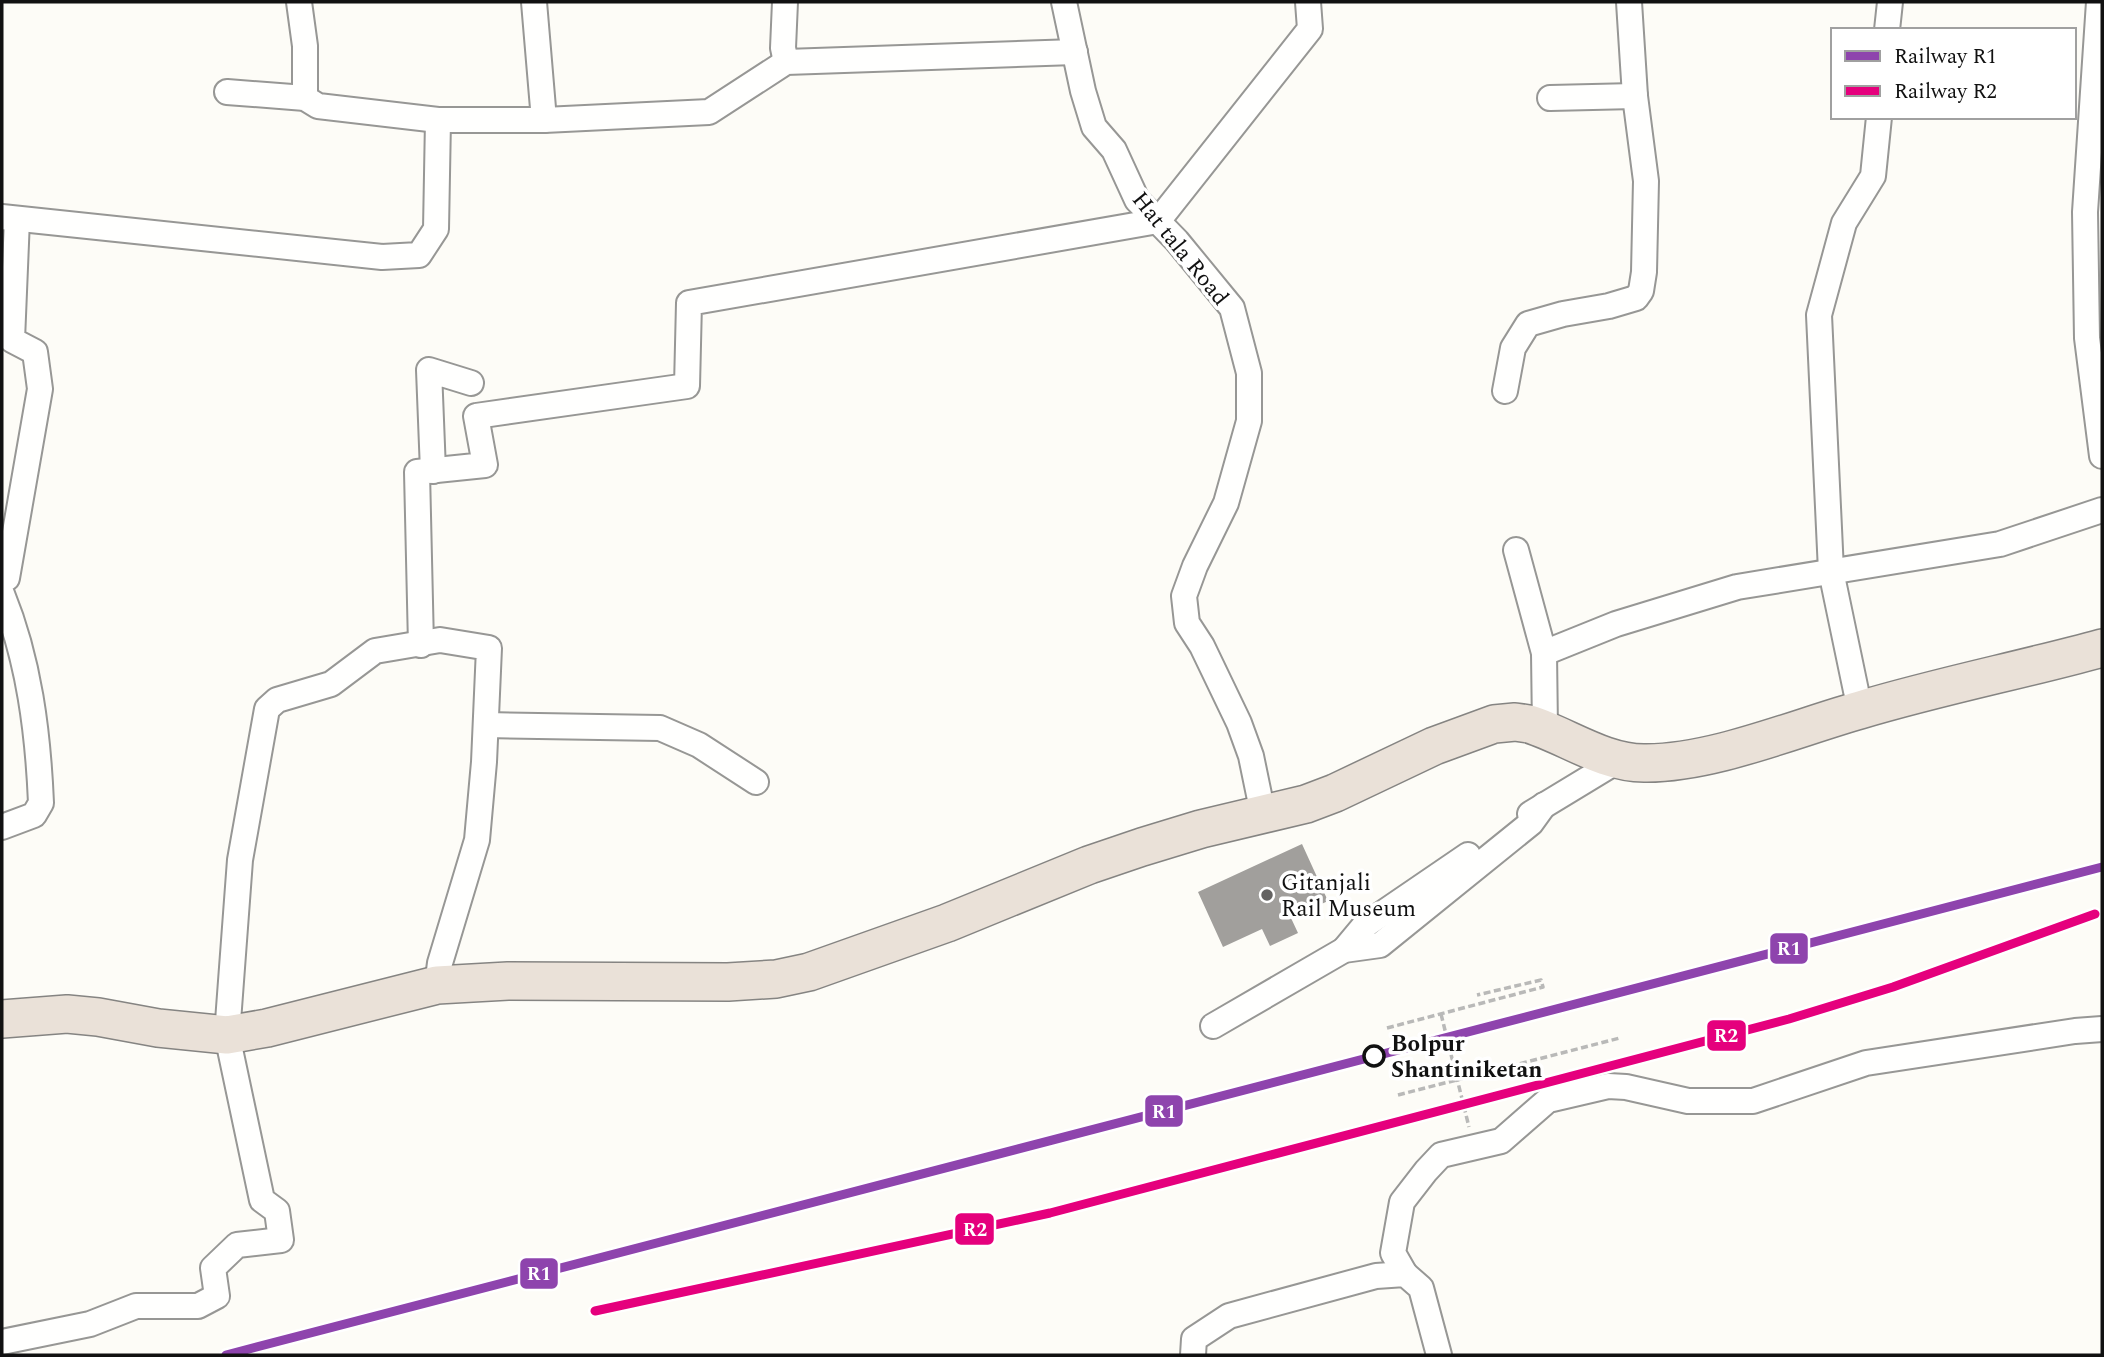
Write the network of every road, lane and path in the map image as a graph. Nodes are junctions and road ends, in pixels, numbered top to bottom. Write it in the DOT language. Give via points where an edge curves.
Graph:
graph roads {
  1 [pos="299,2"];
  2 [pos="534,2"];
  3 [pos="785,2"];
  4 [pos="1065,2"];
  5 [pos="1308,2"];
  6 [pos="1629,2"];
  7 [pos="1890,2"];
  8 [pos="2099,2"];
  9 [pos="1888,28"];
  10 [pos="1075,52"];
  11 [pos="786,62"];
  12 [pos="227,92"];
  13 [pos="1635,96"];
  14 [pos="1550,97"];
  15 [pos="305,99"];
  16 [pos="1879,119"];
  17 [pos="438,120"];
  18 [pos="544,120"];
  19 [pos="2094,212"];
  20 [pos="10,218"];
  21 [pos="1157,221"];
  22 [pos="471,383"];
  23 [pos="1505,391"];
  24 [pos="2102,456"];
  25 [pos="433,471"];
  26 [pos="2102,510"];
  27 [pos="1516,550"];
  28 [pos="1831,571"];
  29 [pos="2,580"];
  30 [pos="2,594"];
  31 [pos="421,644"];
  32 [pos="2102,648"];
  33 [pos="1544,653"];
  34 [pos="1860,710"];
  35 [pos="486,725"];
  36 [pos="1545,729"];
  37 [pos="1619,760"];
  38 [pos="756,782"];
  39 [pos="1263,814"];
  40 [pos="2,827"];
  41 [pos="437,985"];
  42 [pos="1477,995"];
  43 [pos="1441,1014"];
  44 [pos="2,1019"];
  45 [pos="1213,1026"];
  46 [pos="1387,1028"];
  47 [pos="2102,1029"];
  48 [pos="227,1035"];
  49 [pos="1620,1038"];
  50 [pos="1458,1079"];
  51 [pos="1398,1095"];
  52 [pos="1469,1128"];
  53 [pos="1405,1274"];
  54 [pos="2,1342"];
  55 [pos="1193,1355"];
  56 [pos="1439,1355"];
  1 -- 15 [label="street"];
  2 -- 18 [label="street"];
  3 -- 11 [label="street"];
  4 -- 10 [label="street, Hat tala Road"];
  5 -- 21 [label="street" via="1311,29"];
  6 -- 13 [label="street"];
  7 -- 9 [label="street"];
  8 -- 19 [label="street"];
  10 -- 11 [label="street"];
  10 -- 21 [label="street, Hat tala Road" via="1094,127 1114,150 1138,200"];
  11 -- 18 [label="street" via="709,111"];
  12 -- 15 [label="street"];
  13 -- 14 [label="street"];
  13 -- 23 [label="street" via="1646,181 1641,291 1636,298 1609,306 1528,324 1513,348"];
  15 -- 17 [label="street" via="318,106"];
  16 -- 28 [label="street" via="1873,176 1844,223 1819,315"];
  17 -- 18 [label="street"];
  17 -- 20 [label="street" via="436,229 419,255 382,257"];
  19 -- 24 [label="street" via="2087,338"];
  20 -- 29 [label="street" via="12,340 35,352 40,388 7,578"];
  21 -- 25 [label="street" via="689,303 687,386 476,416 485,465"];
  21 -- 39 [label="street, Hat tala Road" via="1231,308 1249,373 1249,421 1226,503 1184,596 1187,623 1202,646 1251,756"];
  22 -- 25 [label="street" via="429,370"];
  25 -- 31 [label="street" via="417,472"];
  26 -- 28 [label="street" via="2000,544"];
  27 -- 33 [label="street"];
  28 -- 33 [label="street" via="1737,587 1616,624"];
  28 -- 34 [label="street"];
  30 -- 40 [label="street" via="27,670 41,803 34,815"];
  31 -- 35 [label="street" via="440,640 489,648"];
  31 -- 48 [label="street" via="375,651 331,684 277,700 267,709 240,860"];
  32 -- 34 [label="highway"];
  33 -- 36 [label="street"];
  34 -- 37 [label="highway" via="1703,756 1644,763"];
  35 -- 38 [label="street" via="660,728 699,745"];
  35 -- 41 [label="street" via="477,840"];
  36 -- 37 [label="highway"];
  36 -- 39 [label="highway" via="1515,722 1494,724 1434,746 1335,793"];
  37 -- 45 [label="street" via="1544,804 1364,926 1344,950"];
  39 -- 41 [label="highway" via="1089,865 947,923 809,972 776,979"];
  41 -- 48 [label="highway"];
  42 -- 43 [label="path" via="1541,980 1543,988"];
  43 -- 46 [label="path"];
  43 -- 50 [label="path"];
  44 -- 48 [label="highway" via="67,1014"];
  47 -- 53 [label="street" via="1866,1063 1753,1101 1688,1101 1608,1086 1548,1100 1501,1141 1441,1155 1426,1171 1402,1202 1393,1253"];
  48 -- 54 [label="street" via="262,1200 277,1211 281,1240 237,1245 213,1268 217,1296 198,1306 136,1306 90,1324"];
  49 -- 50 [label="path"];
  50 -- 51 [label="path"];
  50 -- 52 [label="path"];
  53 -- 55 [label="street" via="1376,1276 1229,1316 1194,1339"];
  53 -- 56 [label="street" via="1421,1288"];
}
